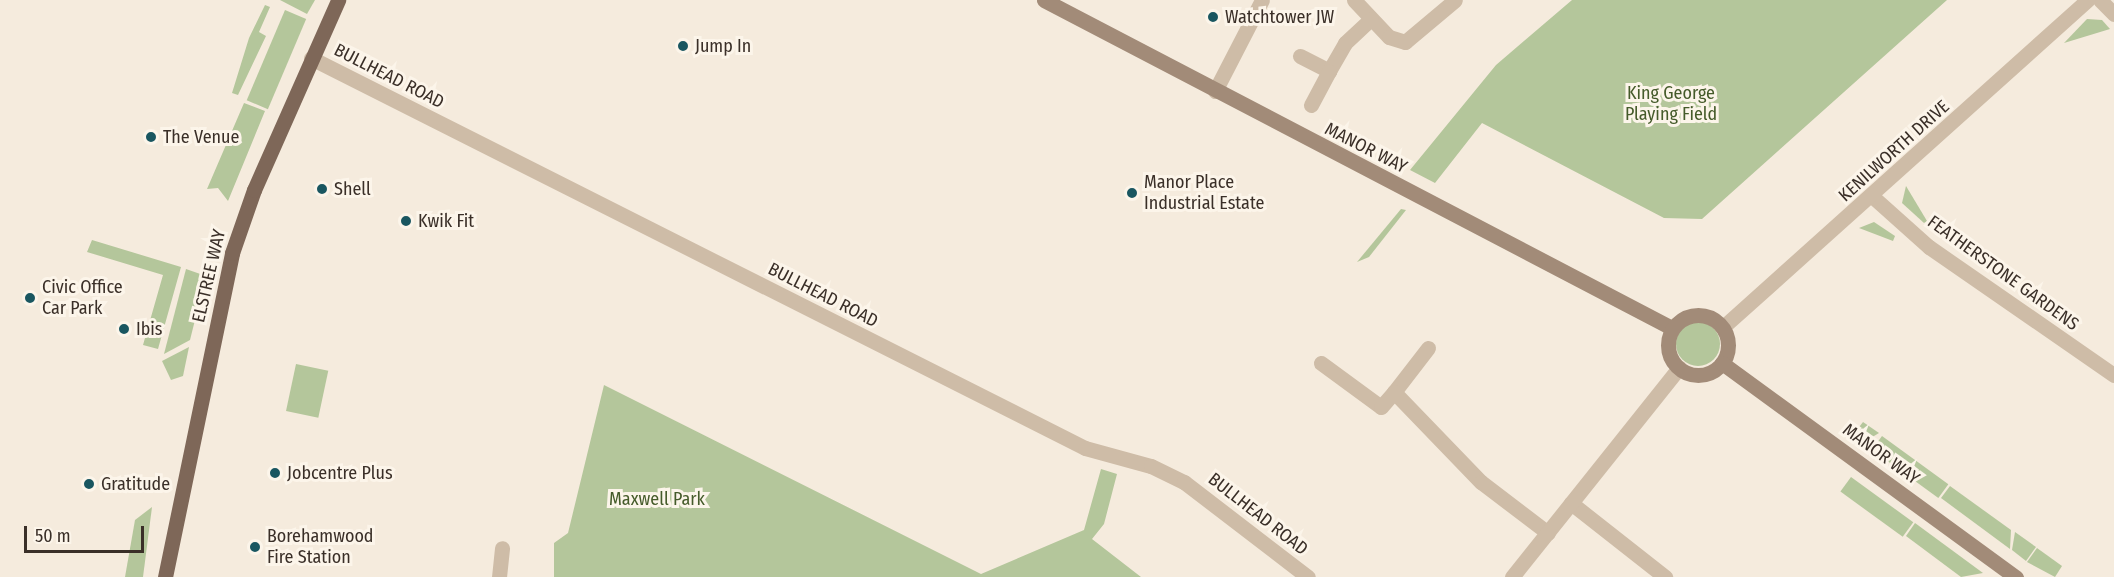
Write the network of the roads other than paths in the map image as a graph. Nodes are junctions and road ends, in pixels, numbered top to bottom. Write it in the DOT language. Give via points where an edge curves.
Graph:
graph roads {
  1 [pos="338,0"];
  2 [pos="1044,0"];
  3 [pos="1262,0"];
  4 [pos="1354,0"];
  5 [pos="1455,0"];
  6 [pos="2088,0"];
  7 [pos="2100,0"];
  8 [pos="2114,14"];
  9 [pos="1371,19"];
  10 [pos="1300,56"];
  11 [pos="311,58"];
  12 [pos="1329,71"];
  13 [pos="1215,91"];
  14 [pos="1311,105"];
  15 [pos="1873,197"];
  16 [pos="1723,327"];
  17 [pos="1672,328"];
  18 [pos="1428,348"];
  19 [pos="1321,363"];
  20 [pos="1722,363"];
  21 [pos="1679,368"];
  22 [pos="2114,375"];
  23 [pos="1394,392"];
  24 [pos="1571,503"];
  25 [pos="1548,533"];
  26 [pos="502,548"];
  27 [pos="165,577"];
  28 [pos="499,577"];
  29 [pos="1308,577"];
  30 [pos="1512,577"];
  31 [pos="1665,577"];
  32 [pos="2016,577"];
  1 -- 11 [label="main road, ELSTREE WAY"];
  2 -- 13 [label="street, MANOR WAY"];
  3 -- 13 [label="street"];
  4 -- 9 [label="street"];
  5 -- 9 [label="street" via="1405,42 1389,37"];
  6 -- 15 [label="street, KENILWORTH DRIVE"];
  7 -- 8 [label="street"];
  9 -- 12 [label="street" via="1345,43"];
  10 -- 12 [label="street"];
  11 -- 27 [label="main road, ELSTREE WAY" via="232,253"];
  11 -- 29 [label="street, BULLHEAD ROAD" via="1084,448 1184,482"];
  12 -- 14 [label="street"];
  13 -- 17 [label="street, MANOR WAY"];
  15 -- 16 [label="street, KENILWORTH DRIVE"];
  15 -- 22 [label="street, FEATHERSTONE GARDENS" via="1929,247"];
  16 -- 17 [label="street" via="1698,314"];
  16 -- 20 [label="street" via="1729,345"];
  17 -- 21 [label="street" via="1669,354"];
  18 -- 23 [label="street"];
  19 -- 23 [label="street" via="1381,407"];
  20 -- 21 [label="street" via="1707,374"];
  20 -- 32 [label="street, MANOR WAY"];
  21 -- 24 [label="street"];
  23 -- 25 [label="street" via="1481,482"];
  24 -- 25 [label="street"];
  24 -- 31 [label="street"];
  25 -- 30 [label="street"];
  26 -- 28 [label="street"];
}
